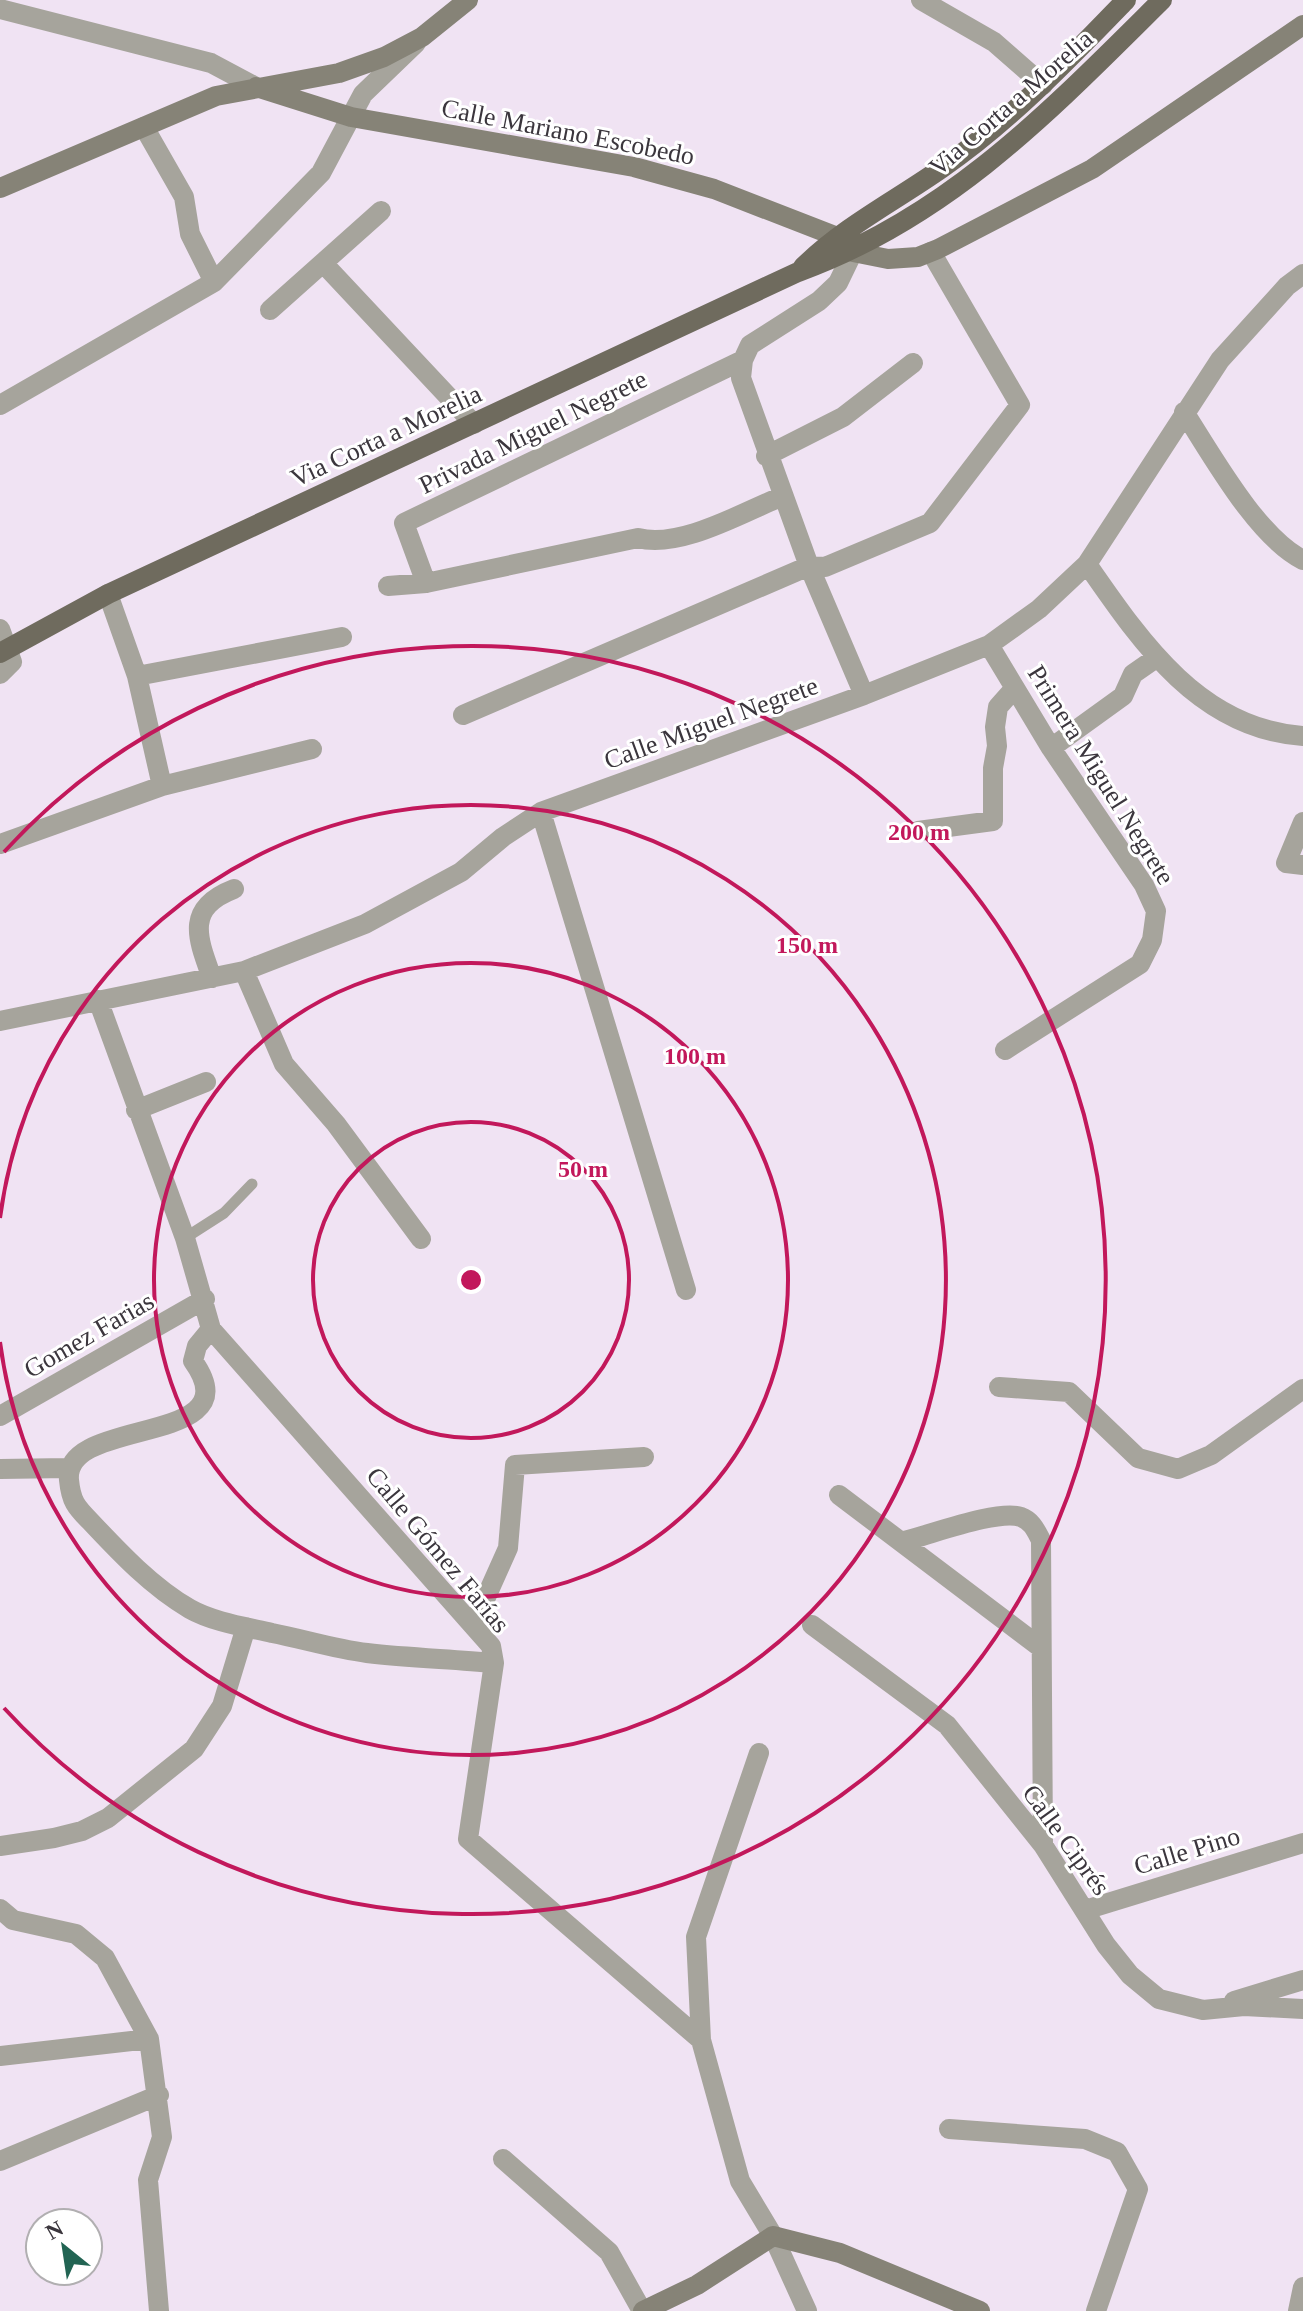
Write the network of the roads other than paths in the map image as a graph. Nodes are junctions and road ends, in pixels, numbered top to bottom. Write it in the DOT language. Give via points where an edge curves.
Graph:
graph roads {
  1 [pos="468,0"];
  2 [pos="921,0"];
  3 [pos="1126,0"];
  4 [pos="1162,0"];
  5 [pos="0,9"];
  6 [pos="1303,25"];
  7 [pos="422,37"];
  8 [pos="1043,85"];
  9 [pos="256,87"];
  10 [pos="351,117"];
  11 [pos="144,127"];
  12 [pos="0,188"];
  13 [pos="381,211"];
  14 [pos="835,236"];
  15 [pos="853,252"];
  16 [pos="931,252"];
  17 [pos="323,263"];
  18 [pos="798,272"];
  19 [pos="1303,274"];
  20 [pos="214,282"];
  21 [pos="270,310"];
  22 [pos="743,360"];
  23 [pos="913,363"];
  24 [pos="0,405"];
  25 [pos="1184,412"];
  26 [pos="474,424"];
  27 [pos="766,456"];
  28 [pos="783,496"];
  29 [pos="1303,560"];
  30 [pos="1087,564"];
  31 [pos="809,566"];
  32 [pos="426,583"];
  33 [pos="388,586"];
  34 [pos="108,594"];
  35 [pos="0,629"];
  36 [pos="342,637"];
  37 [pos="989,645"];
  38 [pos="5,651"];
  39 [pos="1156,658"];
  40 [pos="0,674"];
  41 [pos="137,676"];
  42 [pos="1014,689"];
  43 [pos="864,695"];
  44 [pos="463,715"];
  45 [pos="1303,736"];
  46 [pos="1051,748"];
  47 [pos="312,749"];
  48 [pos="162,786"];
  49 [pos="541,812"];
  50 [pos="1303,822"];
  51 [pos="918,831"];
  52 [pos="0,844"];
  53 [pos="1303,865"];
  54 [pos="234,889"];
  55 [pos="244,971"];
  56 [pos="212,978"];
  57 [pos="98,1000"];
  58 [pos="0,1021"];
  59 [pos="1005,1050"];
  60 [pos="206,1082"];
  61 [pos="136,1110"];
  62 [pos="252,1184"];
  63 [pos="185,1238"];
  64 [pos="421,1239"];
  65 [pos="686,1290"];
  66 [pos="205,1299"];
  67 [pos="211,1329"];
  68 [pos="999,1387"];
  69 [pos="1303,1389"];
  70 [pos="0,1416"];
  71 [pos="644,1457"];
  72 [pos="68,1468"];
  73 [pos="0,1469"];
  74 [pos="839,1495"];
  75 [pos="904,1541"];
  76 [pos="474,1624"];
  77 [pos="812,1625"];
  78 [pos="246,1627"];
  79 [pos="1040,1647"];
  80 [pos="494,1663"];
  81 [pos="759,1753"];
  82 [pos="1303,1843"];
  83 [pos="1043,1845"];
  84 [pos="0,1846"];
  85 [pos="0,1909"];
  86 [pos="1085,1910"];
  87 [pos="1303,1980"];
  88 [pos="1303,2009"];
  89 [pos="1203,2010"];
  90 [pos="149,2039"];
  91 [pos="701,2040"];
  92 [pos="0,2056"];
  93 [pos="159,2095"];
  94 [pos="949,2129"];
  95 [pos="503,2159"];
  96 [pos="0,2161"];
  97 [pos="773,2236"];
  98 [pos="1303,2287"];
  99 [pos="159,2311"];
  100 [pos="643,2311"];
  101 [pos="807,2311"];
  102 [pos="980,2311"];
  103 [pos="1096,2311"];
  104 [pos="1298,2311"];
  1 -- 7 [label="street"];
  2 -- 8 [label="street" via="994,42"];
  3 -- 8 [label="main road, Via Corta a Morelia"];
  4 -- 15 [label="main road, Via Corta a Morelia" via="1049,111 961,186"];
  5 -- 9 [label="street, Calle Mariano Escobedo" via="211,63"];
  6 -- 16 [label="street" via="1092,169"];
  7 -- 9 [label="street" via="339,73"];
  7 -- 10 [label="street" via="363,94"];
  8 -- 14 [label="main road, Via Corta a Morelia" via="944,167"];
  9 -- 10 [label="street, Calle Mariano Escobedo"];
  9 -- 11 [label="street" via="216,96"];
  10 -- 14 [label="street, Calle Mariano Escobedo" via="634,167 714,189"];
  10 -- 20 [label="street" via="321,173"];
  11 -- 12 [label="street"];
  11 -- 20 [label="street" via="184,197 190,234"];
  13 -- 17 [label="street"];
  14 -- 15 [label="street, Calle Mariano Escobedo"];
  14 -- 18 [label="main road, Via Corta a Morelia"];
  15 -- 16 [label="street" via="888,259"];
  15 -- 18 [label="main road, Via Corta a Morelia"];
  15 -- 22 [label="street, Privada Miguel Negrete" via="838,283 797,318 750,345"];
  16 -- 31 [label="street" via="1020,405 930,523 825,567"];
  17 -- 21 [label="street"];
  17 -- 26 [label="street"];
  18 -- 26 [label="main road, Via Corta a Morelia"];
  19 -- 25 [label="street, Calle Miguel Negrete" via="1220,360"];
  20 -- 24 [label="street"];
  22 -- 27 [label="street" via="741,378"];
  22 -- 32 [label="street, Privada Miguel Negrete" via="404,523"];
  23 -- 27 [label="street" via="843,417"];
  25 -- 29 [label="street" via="1246,506"];
  25 -- 30 [label="street, Calle Miguel Negrete"];
  26 -- 34 [label="main road, Via Corta a Morelia"];
  27 -- 28 [label="street"];
  28 -- 31 [label="street"];
  28 -- 32 [label="street" via="674,540 638,538"];
  30 -- 37 [label="street, Calle Miguel Negrete" via="1039,609"];
  30 -- 39 [label="street"];
  31 -- 43 [label="street"];
  31 -- 44 [label="street"];
  32 -- 33 [label="street"];
  34 -- 38 [label="main road, Via Corta a Morelia"];
  34 -- 41 [label="street"];
  35 -- 38 [label="street"];
  36 -- 41 [label="street"];
  37 -- 42 [label="street, Primera Miguel Negrete"];
  37 -- 43 [label="street, Calle Miguel Negrete"];
  38 -- 40 [label="street" via="12,662"];
  39 -- 45 [label="street" via="1191,691 1233,718 1279,734"];
  39 -- 46 [label="street" via="1133,674 1123,696"];
  41 -- 48 [label="street"];
  42 -- 46 [label="street, Primera Miguel Negrete"];
  42 -- 51 [label="street" via="998,707 993,821"];
  43 -- 49 [label="street, Calle Miguel Negrete"];
  46 -- 59 [label="street, Primera Miguel Negrete" via="1144,885 1156,911 1152,940 1140,964"];
  47 -- 48 [label="street"];
  48 -- 52 [label="street"];
  49 -- 55 [label="street, Calle Miguel Negrete" via="461,872 365,924"];
  49 -- 65 [label="street"];
  50 -- 53 [label="street" via="1286,863"];
  54 -- 56 [label="street" via="213,897 201,914 197,937"];
  55 -- 56 [label="street, Calle Miguel Negrete"];
  55 -- 64 [label="street" via="284,1064"];
  56 -- 57 [label="street, Calle Miguel Negrete"];
  57 -- 58 [label="street, Calle Miguel Negrete"];
  57 -- 61 [label="street"];
  60 -- 61 [label="street"];
  61 -- 63 [label="street"];
  62 -- 63 [label="lane" via="224,1213"];
  63 -- 66 [label="street"];
  66 -- 67 [label="street"];
  66 -- 70 [label="street, Gomez Farias"];
  67 -- 72 [label="street" via="193,1361 204,1376 206,1395 195,1413 87,1450"];
  67 -- 76 [label="street, Calle Gómez Farías"];
  68 -- 69 [label="street" via="1069,1392 1138,1458 1178,1469 1211,1455"];
  71 -- 76 [label="street" via="515,1465 508,1548"];
  72 -- 73 [label="street"];
  72 -- 78 [label="street" via="71,1501 128,1561 192,1610"];
  74 -- 75 [label="street"];
  75 -- 79 [label="street"];
  75 -- 79 [label="street" via="1001,1517 1019,1516 1032,1524 1044,1561"];
  76 -- 80 [label="street, Calle Gómez Farías" via="491,1646"];
  77 -- 83 [label="street, Calle Ciprés" via="947,1725"];
  78 -- 80 [label="street" via="365,1653"];
  78 -- 84 [label="street" via="222,1706 194,1749 95,1824 54,1838"];
  79 -- 83 [label="street"];
  80 -- 91 [label="street, Calle Gómez Farías" via="468,1839"];
  81 -- 91 [label="street" via="696,1937"];
  82 -- 86 [label="street, Calle Pino"];
  83 -- 86 [label="street, Calle Ciprés"];
  85 -- 90 [label="street" via="13,1920 76,1934 105,1958"];
  86 -- 89 [label="street, Calle Ciprés" via="1106,1945 1149,1991 1159,1999"];
  87 -- 89 [label="street"];
  88 -- 89 [label="street, Calle Ciprés"];
  90 -- 92 [label="street"];
  90 -- 93 [label="street"];
  91 -- 97 [label="street" via="740,2181"];
  93 -- 96 [label="street"];
  93 -- 99 [label="street" via="162,2137 148,2180"];
  94 -- 103 [label="street" via="1085,2139 1117,2152 1138,2189"];
  95 -- 100 [label="street" via="609,2252"];
  97 -- 100 [label="street" via="697,2285"];
  97 -- 101 [label="street"];
  97 -- 102 [label="street" via="840,2253"];
  98 -- 104 [label="street"];
}
